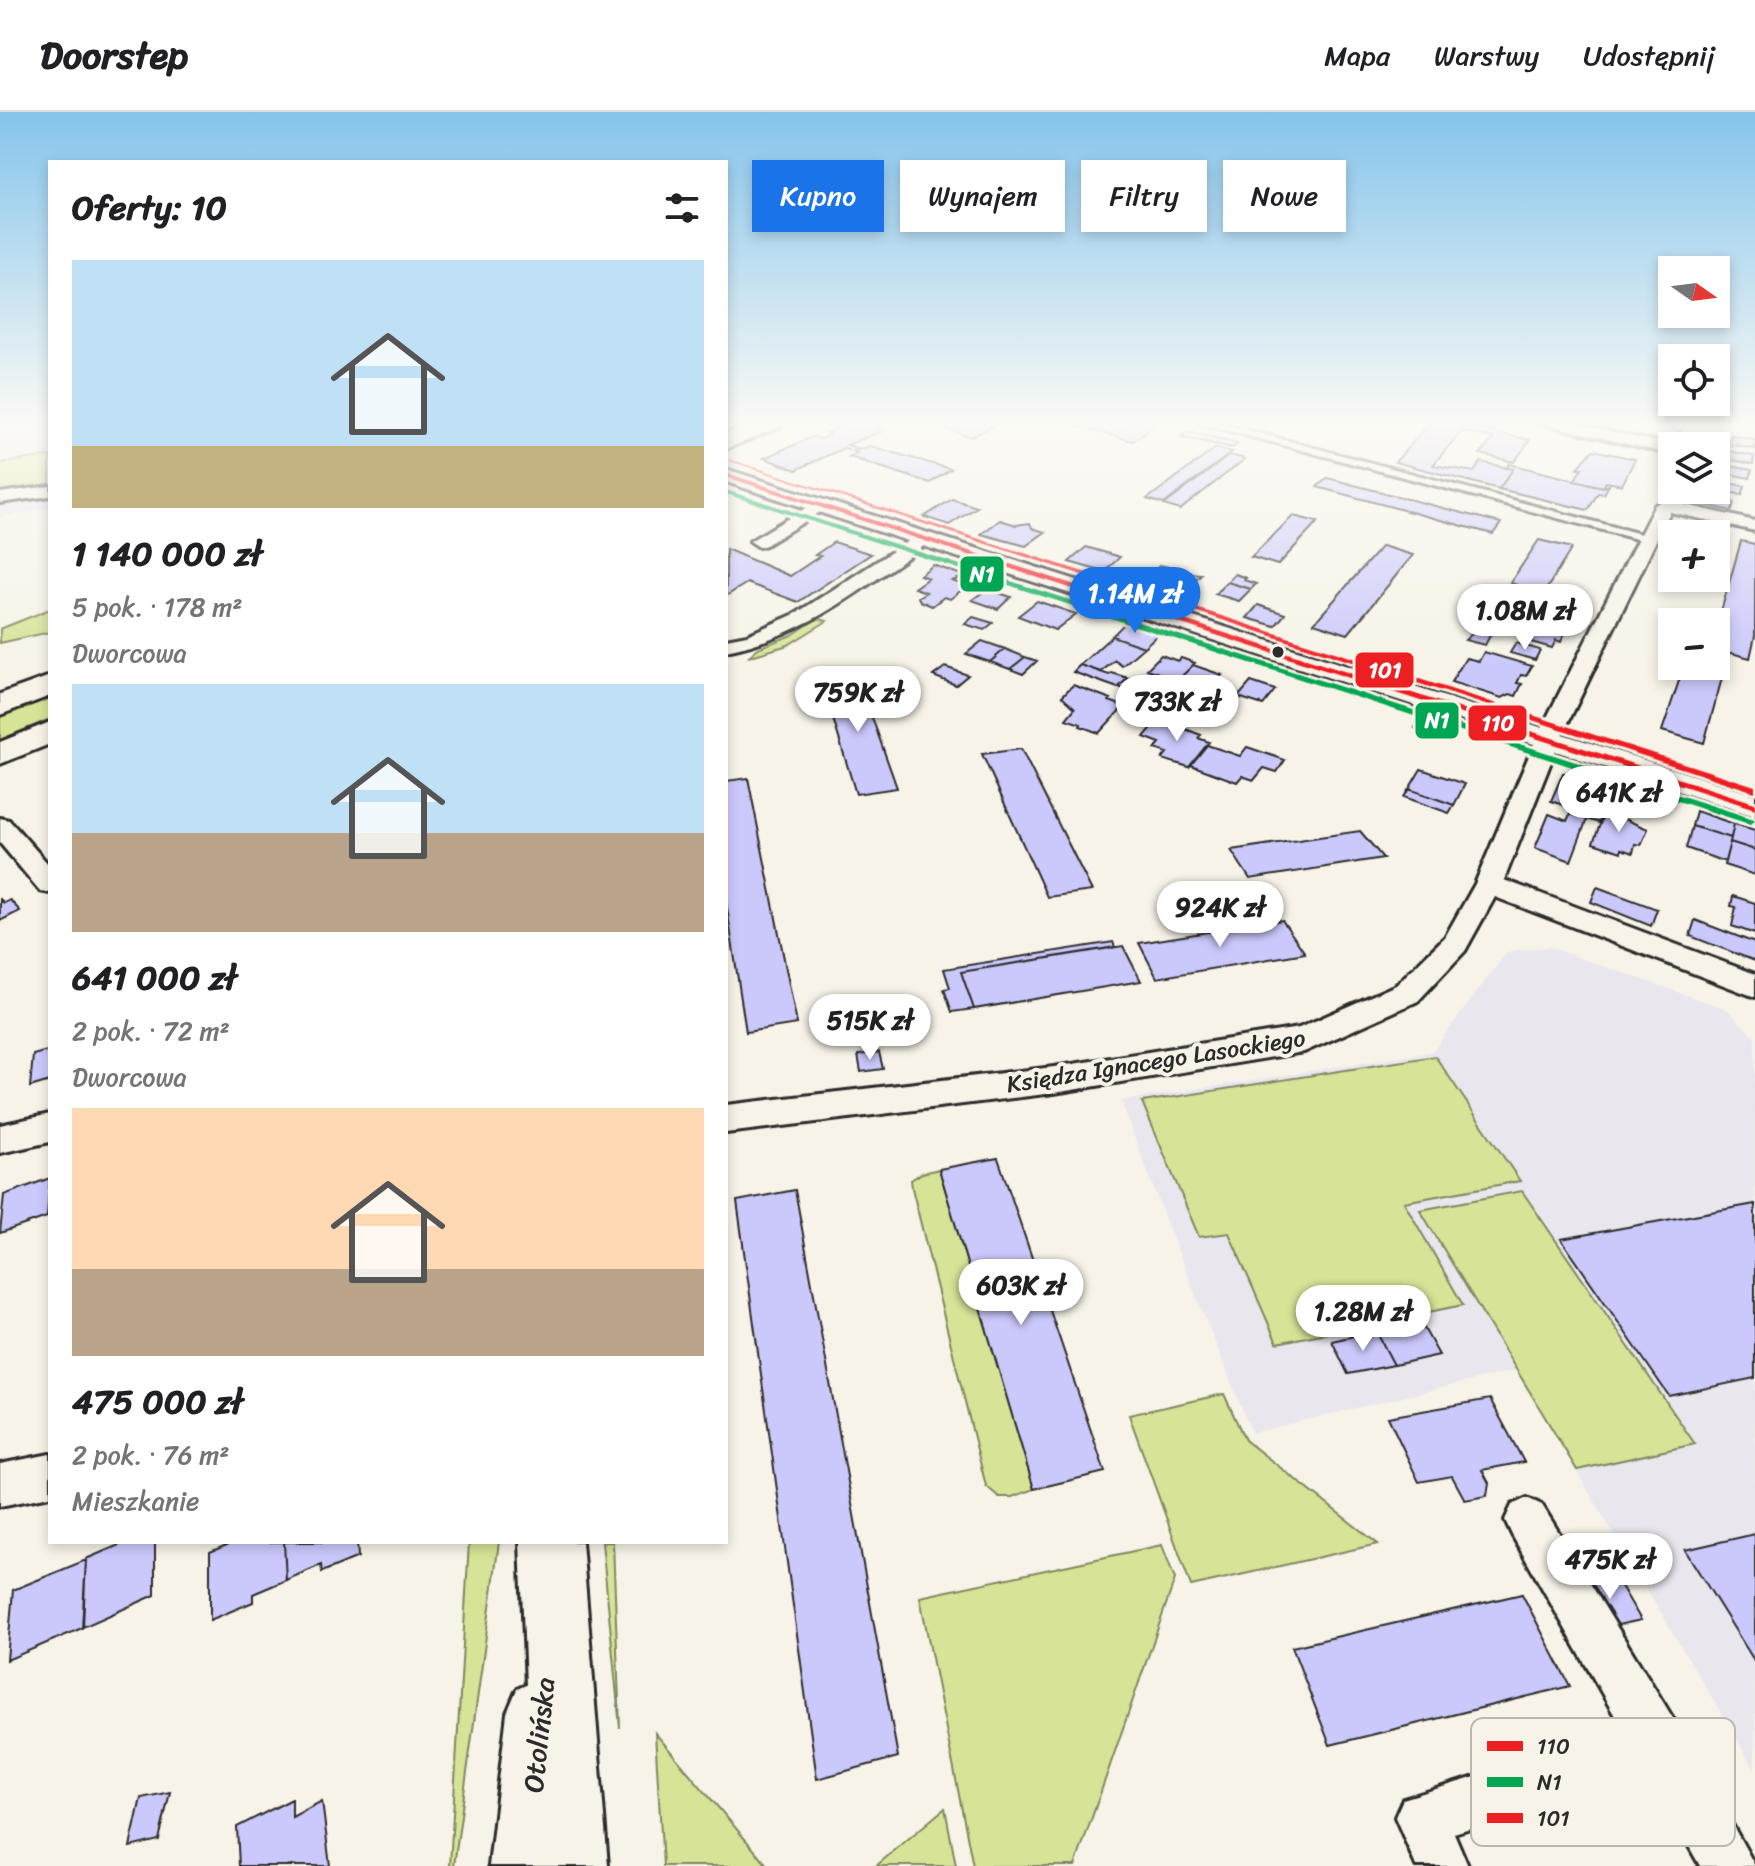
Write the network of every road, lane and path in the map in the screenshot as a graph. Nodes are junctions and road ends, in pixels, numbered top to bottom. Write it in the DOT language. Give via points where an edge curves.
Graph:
graph roads {
  1 [pos="815,504"];
  2 [pos="1517,504"];
  3 [pos="819,505"];
  4 [pos="1755,526"];
  5 [pos="1649,538"];
  6 [pos="921,539"];
  7 [pos="759,541"];
  8 [pos="728,645"];
  9 [pos="48,686"];
  10 [pos="0,705"];
  11 [pos="48,733"];
  12 [pos="1548,739"];
  13 [pos="0,754"];
  14 [pos="1755,806"];
  15 [pos="0,826"];
  16 [pos="48,882"];
  17 [pos="1489,884"];
  18 [pos="1723,974"];
  19 [pos="1755,986"];
  20 [pos="1755,1006"];
  21 [pos="728,1119"];
  22 [pos="48,1128"];
  23 [pos="0,1139"];
  24 [pos="48,1475"];
  25 [pos="0,1485"];
  26 [pos="1527,1520"];
  27 [pos="552,1573"];
  28 [pos="1644,1718"];
  29 [pos="1471,1802"];
  30 [pos="1718,1846"];
  31 [pos="526,1866"];
  32 [pos="571,1866"];
  33 [pos="1442,1866"];
  34 [pos="1729,1866"];
  1 -- 3 [label="street"];
  2 -- 5 [label="street"];
  3 -- 6 [label="street"];
  3 -- 7 [label="street"];
  4 -- 5 [label="street, Księdza Ignacego Lasockiego" via="1664,505"];
  5 -- 12 [label="street, Księdza Ignacego Lasockiego"];
  6 -- 8 [label="street" via="786,628"];
  6 -- 12 [label="street"];
  9 -- 10 [label="main road"];
  11 -- 13 [label="main road"];
  12 -- 14 [label="street"];
  12 -- 17 [label="street, Księdza Ignacego Lasockiego"];
  15 -- 16 [label="street"];
  17 -- 18 [label="street"];
  17 -- 21 [label="street, Księdza Ignacego Lasockiego" via="1455,944 1407,993 1304,1040 1054,1080"];
  18 -- 19 [label="street"];
  18 -- 20 [label="street"];
  22 -- 23 [label="street"];
  24 -- 25 [label="street"];
  26 -- 28 [label="street"];
  27 -- 31 [label="main road, Otolińska"];
  27 -- 32 [label="main road, Otolińska"];
  29 -- 33 [label="street" via="1421,1817"];
  30 -- 34 [label="street"];
}
